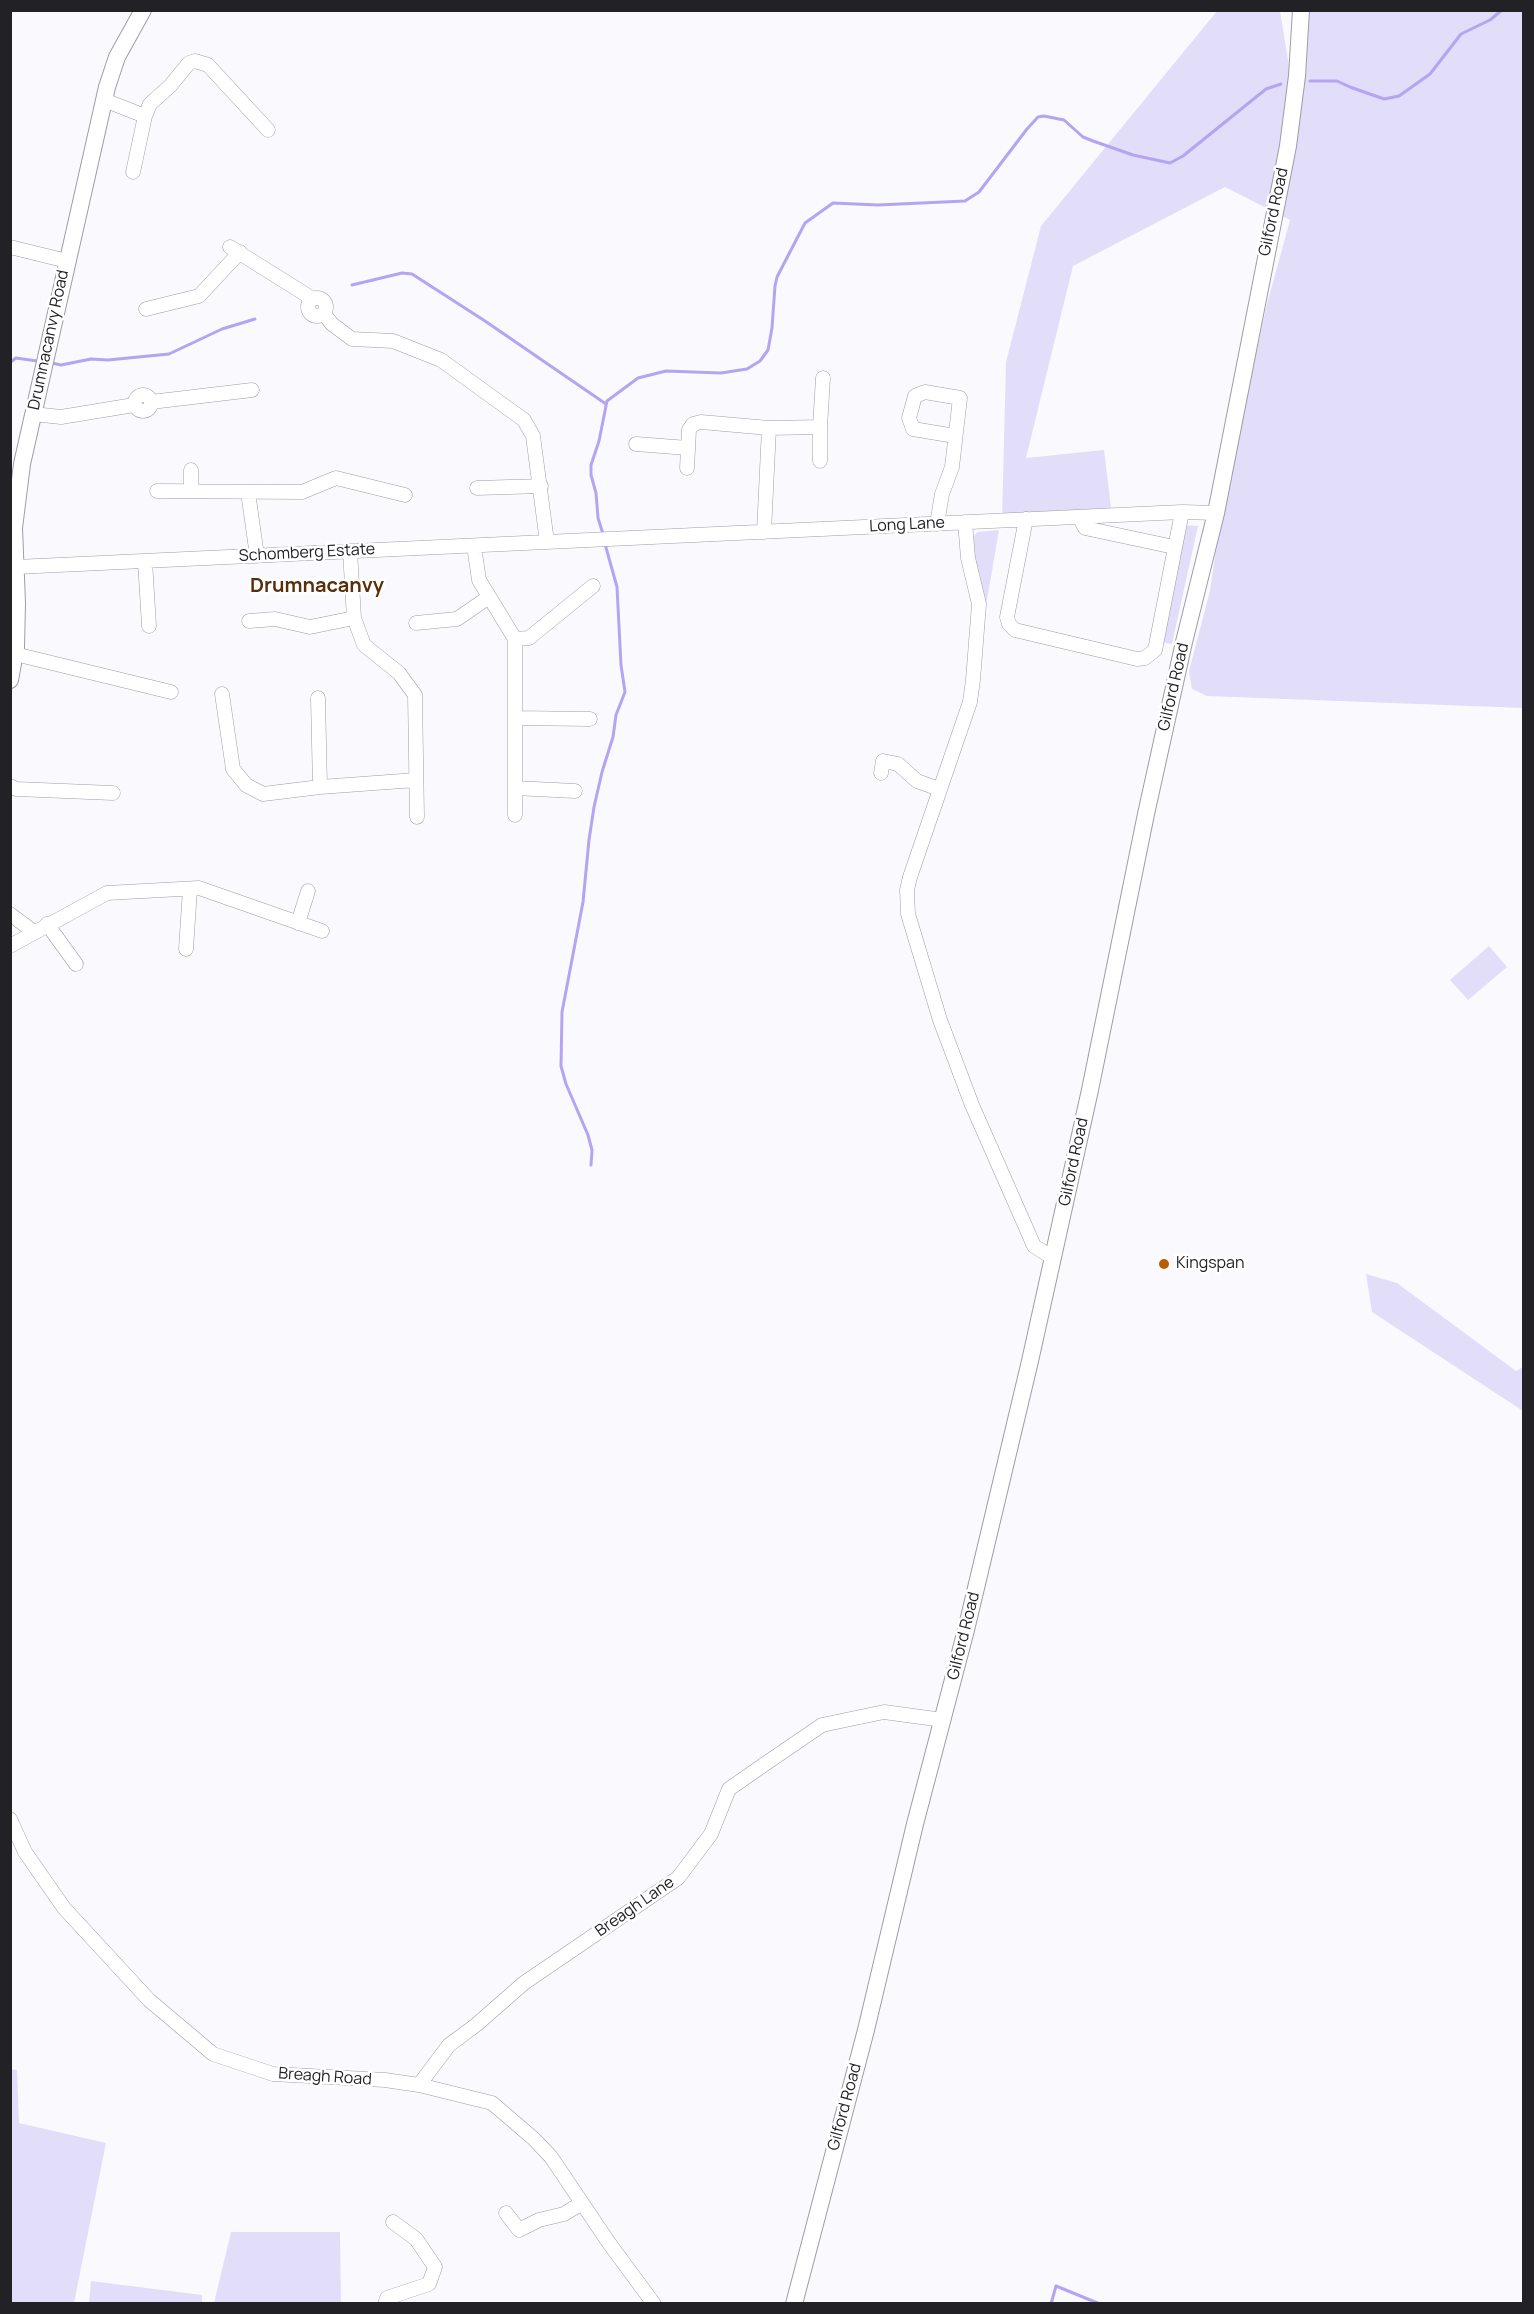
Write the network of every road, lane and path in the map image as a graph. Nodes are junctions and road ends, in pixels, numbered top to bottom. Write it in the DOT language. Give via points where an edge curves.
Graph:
graph roads {
  1 [pos="143,10"];
  2 [pos="1301,10"];
  3 [pos="104,99"];
  4 [pos="145,116"];
  5 [pos="268,130"];
  6 [pos="133,172"];
  7 [pos="10,247"];
  8 [pos="67,261"];
  9 [pos="146,309"];
  10 [pos="823,378"];
  11 [pos="252,390"];
  12 [pos="33,414"];
  13 [pos="820,427"];
  14 [pos="769,428"];
  15 [pos="955,436"];
  16 [pos="636,444"];
  17 [pos="688,448"];
  18 [pos="820,461"];
  19 [pos="687,468"];
  20 [pos="191,470"];
  21 [pos="541,486"];
  22 [pos="477,488"];
  23 [pos="157,490"];
  24 [pos="191,491"];
  25 [pos="248,492"];
  26 [pos="405,495"];
  27 [pos="1182,512"];
  28 [pos="1216,513"];
  29 [pos="1079,517"];
  30 [pos="1026,519"];
  31 [pos="965,522"];
  32 [pos="937,524"];
  33 [pos="764,532"];
  34 [pos="604,540"];
  35 [pos="547,542"];
  36 [pos="474,546"];
  37 [pos="1174,547"];
  38 [pos="350,551"];
  39 [pos="257,555"];
  40 [pos="145,561"];
  41 [pos="16,567"];
  42 [pos="593,586"];
  43 [pos="489,597"];
  44 [pos="354,618"];
  45 [pos="249,621"];
  46 [pos="416,623"];
  47 [pos="13,626"];
  48 [pos="149,626"];
  49 [pos="515,639"];
  50 [pos="15,654"];
  51 [pos="10,680"];
  52 [pos="171,692"];
  53 [pos="222,694"];
  54 [pos="318,698"];
  55 [pos="515,718"];
  56 [pos="590,719"];
  57 [pos="883,761"];
  58 [pos="416,780"];
  59 [pos="10,786"];
  60 [pos="320,787"];
  61 [pos="515,788"];
  62 [pos="939,789"];
  63 [pos="575,791"];
  64 [pos="113,793"];
  65 [pos="515,815"];
  66 [pos="417,817"];
  67 [pos="190,889"];
  68 [pos="308,891"];
  69 [pos="10,914"];
  70 [pos="298,923"];
  71 [pos="47,924"];
  72 [pos="322,931"];
  73 [pos="34,932"];
  74 [pos="10,946"];
  75 [pos="186,949"];
  76 [pos="76,964"];
  77 [pos="1053,1258"];
  78 [pos="943,1720"];
  79 [pos="10,1819"];
  80 [pos="419,2085"];
  81 [pos="582,2203"];
  82 [pos="506,2213"];
  83 [pos="393,2222"];
  84 [pos="386,2304"];
  85 [pos="654,2304"];
  86 [pos="794,2304"];
  1 -- 3 [label="main road, Drumnacanvy Road" via="117,57"];
  2 -- 28 [label="main road, Gilford Road" via="1288,146"];
  3 -- 4 [label="street"];
  3 -- 8 [label="main road, Drumnacanvy Road"];
  4 -- 5 [label="street" via="150,104 195,61 208,65"];
  4 -- 6 [label="street"];
  7 -- 8 [label="street"];
  8 -- 12 [label="main road, Drumnacanvy Road"];
  9 -- 21 [label="street" via="199,296 235,249 313,299 308,307 310,313 324,314 352,339 393,341 441,360 514,411 534,436"];
  10 -- 13 [label="street"];
  11 -- 12 [label="street" via="151,402 143,395 135,405 61,417"];
  12 -- 41 [label="main road, Drumnacanvy Road" via="15,516"];
  13 -- 14 [label="street"];
  13 -- 18 [label="street"];
  14 -- 17 [label="street" via="695,423 689,430"];
  14 -- 33 [label="street"];
  15 -- 15 [label="street" via="918,431 910,424 913,400 920,393 960,398"];
  15 -- 32 [label="street" via="952,467"];
  16 -- 17 [label="street"];
  17 -- 19 [label="street"];
  20 -- 24 [label="street"];
  21 -- 22 [label="street"];
  21 -- 35 [label="street"];
  23 -- 24 [label="street"];
  24 -- 25 [label="street"];
  25 -- 26 [label="street" via="302,492 336,478"];
  25 -- 39 [label="street"];
  27 -- 28 [label="street, Long Lane"];
  27 -- 29 [label="street, Long Lane"];
  27 -- 37 [label="street"];
  28 -- 77 [label="main road, Gilford Road" via="1146,814"];
  29 -- 30 [label="street, Long Lane"];
  29 -- 37 [label="street" via="1085,528"];
  30 -- 31 [label="street, Long Lane"];
  30 -- 37 [label="street" via="1007,617 1009,624 1015,630 1137,659 1155,650"];
  31 -- 32 [label="street, Long Lane"];
  31 -- 62 [label="street" via="968,558 979,604 974,680"];
  32 -- 33 [label="street, Long Lane"];
  33 -- 34 [label="street, Long Lane"];
  34 -- 35 [label="street, Schomberg Estate"];
  35 -- 36 [label="street, Schomberg Estate"];
  36 -- 38 [label="street, Schomberg Estate"];
  36 -- 43 [label="street" via="479,580"];
  38 -- 39 [label="street, Schomberg Estate"];
  38 -- 44 [label="street"];
  39 -- 40 [label="street, Schomberg Estate"];
  40 -- 41 [label="street, Schomberg Estate"];
  40 -- 48 [label="street"];
  41 -- 47 [label="main road, Drumnacanvy Road"];
  42 -- 49 [label="street" via="529,638"];
  43 -- 46 [label="street" via="457,619"];
  43 -- 49 [label="street"];
  44 -- 45 [label="street" via="310,627 275,619"];
  44 -- 58 [label="street" via="364,645 399,673 415,695"];
  47 -- 50 [label="main road, Drumnacanvy Road"];
  49 -- 55 [label="street"];
  50 -- 51 [label="main road, Drumnacanvy Road"];
  50 -- 52 [label="street"];
  53 -- 60 [label="street" via="233,769 246,785 263,794"];
  54 -- 60 [label="street"];
  55 -- 56 [label="street"];
  55 -- 61 [label="street"];
  57 -- 62 [label="street" via="897,764 917,781"];
  58 -- 60 [label="street"];
  58 -- 66 [label="street"];
  59 -- 64 [label="street"];
  61 -- 63 [label="street"];
  61 -- 65 [label="street"];
  62 -- 77 [label="street" via="910,877 908,914 940,1020 972,1105 1034,1246"];
  67 -- 70 [label="street" via="199,888"];
  67 -- 71 [label="street" via="106,892"];
  67 -- 75 [label="street"];
  68 -- 70 [label="street"];
  69 -- 73 [label="street"];
  70 -- 72 [label="street"];
  71 -- 73 [label="street"];
  71 -- 76 [label="street"];
  73 -- 74 [label="street"];
  77 -- 78 [label="main road, Gilford Road"];
  78 -- 80 [label="street, Breagh Lane" via="884,1712 822,1725 762,1766 729,1789 711,1834 678,1878 524,1983 449,2045"];
  78 -- 86 [label="main road, Gilford Road"];
  79 -- 80 [label="street, Breagh Road" via="25,1852 64,1908 149,2000 213,2054 273,2074"];
  80 -- 81 [label="street, Breagh Road" via="492,2103 545,2151"];
  81 -- 82 [label="street" via="564,2214 519,2230"];
  81 -- 85 [label="street, Breagh Road"];
  83 -- 84 [label="street" via="416,2239 435,2267 429,2284 387,2298"];
}
